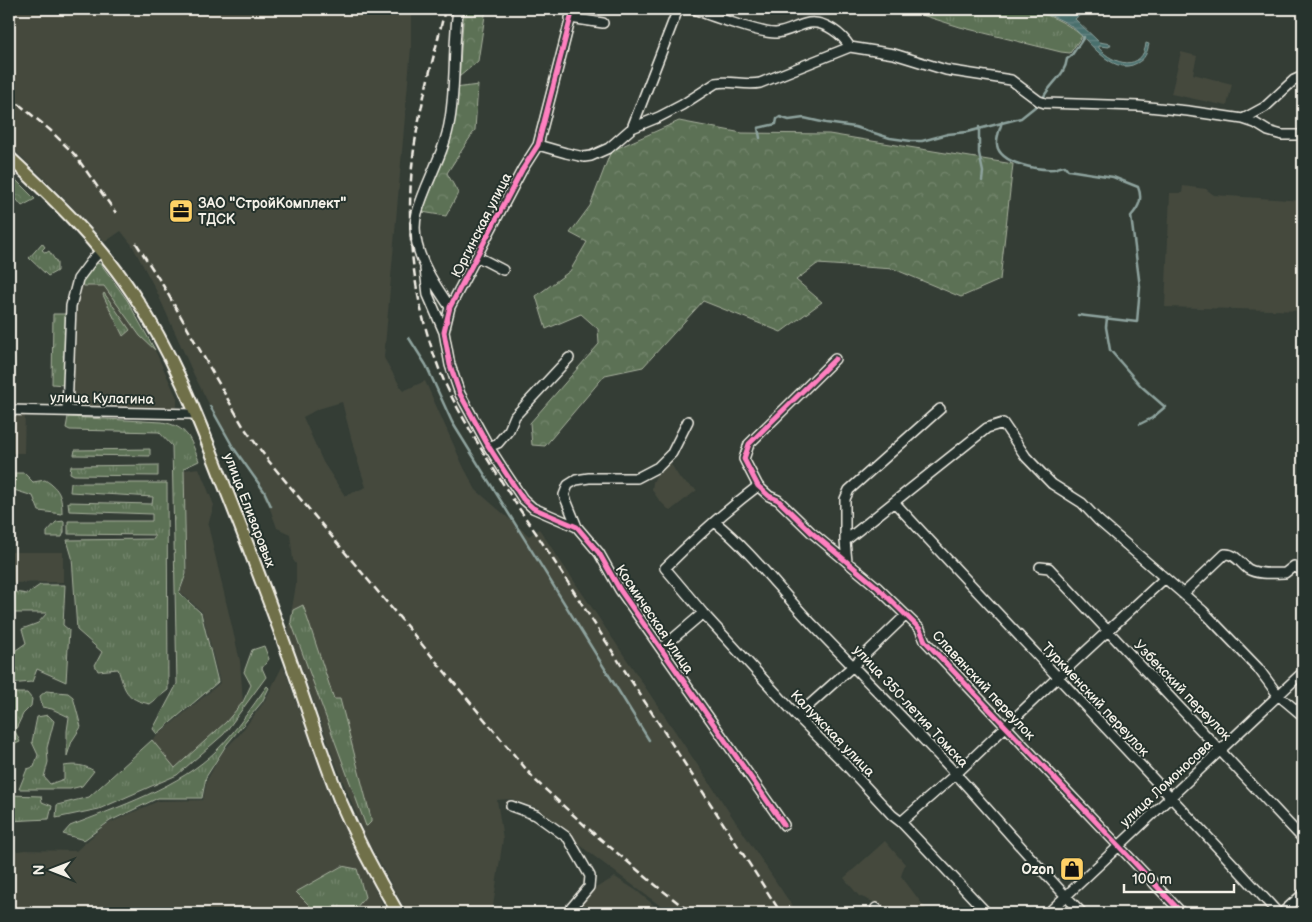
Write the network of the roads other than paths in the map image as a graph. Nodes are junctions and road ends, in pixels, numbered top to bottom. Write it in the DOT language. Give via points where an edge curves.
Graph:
graph roads {
  1 [pos="458,9"];
  2 [pos="678,9"];
  3 [pos="695,9"];
  4 [pos="572,13"];
  5 [pos="603,23"];
  6 [pos="850,47"];
  7 [pos="1303,76"];
  8 [pos="1243,119"];
  9 [pos="632,128"];
  10 [pos="1303,135"];
  11 [pos="538,145"];
  12 [pos="9,157"];
  13 [pos="101,251"];
  14 [pos="478,257"];
  15 [pos="425,265"];
  16 [pos="502,270"];
  17 [pos="450,307"];
  18 [pos="444,332"];
  19 [pos="569,358"];
  20 [pos="835,359"];
  21 [pos="940,409"];
  22 [pos="9,410"];
  23 [pos="67,411"];
  24 [pos="195,414"];
  25 [pos="688,421"];
  26 [pos="489,447"];
  27 [pos="758,486"];
  28 [pos="895,502"];
  29 [pos="715,522"];
  30 [pos="577,528"];
  31 [pos="845,541"];
  32 [pos="847,562"];
  33 [pos="1040,567"];
  34 [pos="1303,571"];
  35 [pos="1165,578"];
  36 [pos="1183,594"];
  37 [pos="702,613"];
  38 [pos="906,615"];
  39 [pos="1107,632"];
  40 [pos="662,648"];
  41 [pos="854,665"];
  42 [pos="1303,672"];
  43 [pos="1058,677"];
  44 [pos="1278,695"];
  45 [pos="796,716"];
  46 [pos="1303,716"];
  47 [pos="1007,727"];
  48 [pos="1221,750"];
  49 [pos="956,774"];
  50 [pos="1172,797"];
  51 [pos="510,806"];
  52 [pos="901,822"];
  53 [pos="784,825"];
  54 [pos="1303,839"];
  55 [pos="1119,847"];
  56 [pos="1303,894"];
  57 [pos="1065,896"];
  58 [pos="398,913"];
  59 [pos="567,913"];
  60 [pos="987,913"];
  61 [pos="1048,913"];
  62 [pos="1082,913"];
  63 [pos="1182,913"];
  64 [pos="1280,913"];
  1 -- 15 [label="street" via="450,120 443,150 417,213 415,228"];
  2 -- 9 [label="street"];
  3 -- 6 [label="street" via="775,33 815,23 841,34"];
  4 -- 5 [label="street"];
  4 -- 11 [label="street, Юргинская улица"];
  6 -- 8 [label="street" via="894,54 946,70 1010,80 1045,103 1139,106"];
  6 -- 9 [label="street" via="760,83 716,83 682,106"];
  7 -- 8 [label="street" via="1294,80 1265,107"];
  8 -- 10 [label="street" via="1282,135"];
  9 -- 11 [label="street" via="609,148 591,156"];
  11 -- 14 [label="street, Юргинская улица" via="503,205"];
  12 -- 13 [label="main road, улица Елизаровых"];
  13 -- 23 [label="street" via="78,279 71,306"];
  13 -- 24 [label="main road, улица Елизаровых" via="134,294 164,346"];
  14 -- 16 [label="street"];
  14 -- 17 [label="street, Юргинская улица"];
  15 -- 17 [label="street"];
  15 -- 18 [label="street" via="431,306"];
  17 -- 18 [label="street, Юргинская улица"];
  18 -- 26 [label="street, Юргинская улица" via="460,394"];
  19 -- 26 [label="street" via="515,416 498,443"];
  20 -- 27 [label="street" via="749,444 744,459"];
  21 -- 31 [label="street" via="849,490 845,499"];
  22 -- 23 [label="street, улица Кулагина"];
  23 -- 24 [label="street, улица Кулагина"];
  24 -- 58 [label="main road, улица Елизаровых" via="230,498 340,799 358,840"];
  25 -- 30 [label="street" via="672,453 658,467 637,478 589,478 568,485 564,495"];
  26 -- 30 [label="street, Космическая улица" via="533,508"];
  27 -- 29 [label="street"];
  27 -- 32 [label="street, Славянский переулок"];
  28 -- 31 [label="street"];
  28 -- 35 [label="street" via="987,428 1002,423 1026,457 1052,484 1082,503"];
  28 -- 43 [label="street, Туркменский переулок"];
  29 -- 37 [label="street, Калужская улица" via="665,568"];
  29 -- 41 [label="street, улица 350-летия Томска" via="733,536"];
  30 -- 40 [label="street, Космическая улица" via="599,554 620,590"];
  31 -- 32 [label="street"];
  32 -- 38 [label="street, Славянский переулок"];
  33 -- 39 [label="street, Узбекский переулок" via="1049,568"];
  34 -- 36 [label="street" via="1294,566 1285,573 1255,572 1232,555 1225,554"];
  35 -- 36 [label="street"];
  35 -- 39 [label="street"];
  36 -- 44 [label="street" via="1203,610 1258,668"];
  37 -- 40 [label="street"];
  37 -- 45 [label="street, Калужская улица"];
  38 -- 41 [label="street"];
  38 -- 47 [label="street, Славянский переулок" via="920,629 925,641"];
  39 -- 43 [label="street"];
  39 -- 48 [label="street, Узбекский переулок"];
  40 -- 53 [label="street, Космическая улица"];
  41 -- 45 [label="street"];
  41 -- 49 [label="street, улица 350-летия Томска"];
  42 -- 44 [label="street, улица Ломоносова"];
  43 -- 47 [label="street"];
  43 -- 50 [label="street, Туркменский переулок"];
  44 -- 46 [label="street"];
  44 -- 48 [label="street, улица Ломоносова"];
  45 -- 52 [label="street, Калужская улица"];
  47 -- 49 [label="street"];
  47 -- 55 [label="street, Славянский переулок"];
  48 -- 50 [label="street, улица Ломоносова"];
  48 -- 54 [label="street, Узбекский переулок"];
  49 -- 52 [label="street"];
  49 -- 57 [label="street, улица 350-летия Томска"];
  50 -- 55 [label="street, улица Ломоносова"];
  50 -- 64 [label="street, Туркменский переулок"];
  51 -- 59 [label="street" via="536,815 568,838 590,876 589,887"];
  52 -- 60 [label="street, Калужская улица"];
  55 -- 57 [label="street, улица Ломоносова"];
  55 -- 63 [label="street, Славянский переулок"];
  56 -- 64 [label="street"];
  57 -- 61 [label="street, улица Ломоносова"];
  57 -- 62 [label="street, улица 350-летия Томска"];
}
